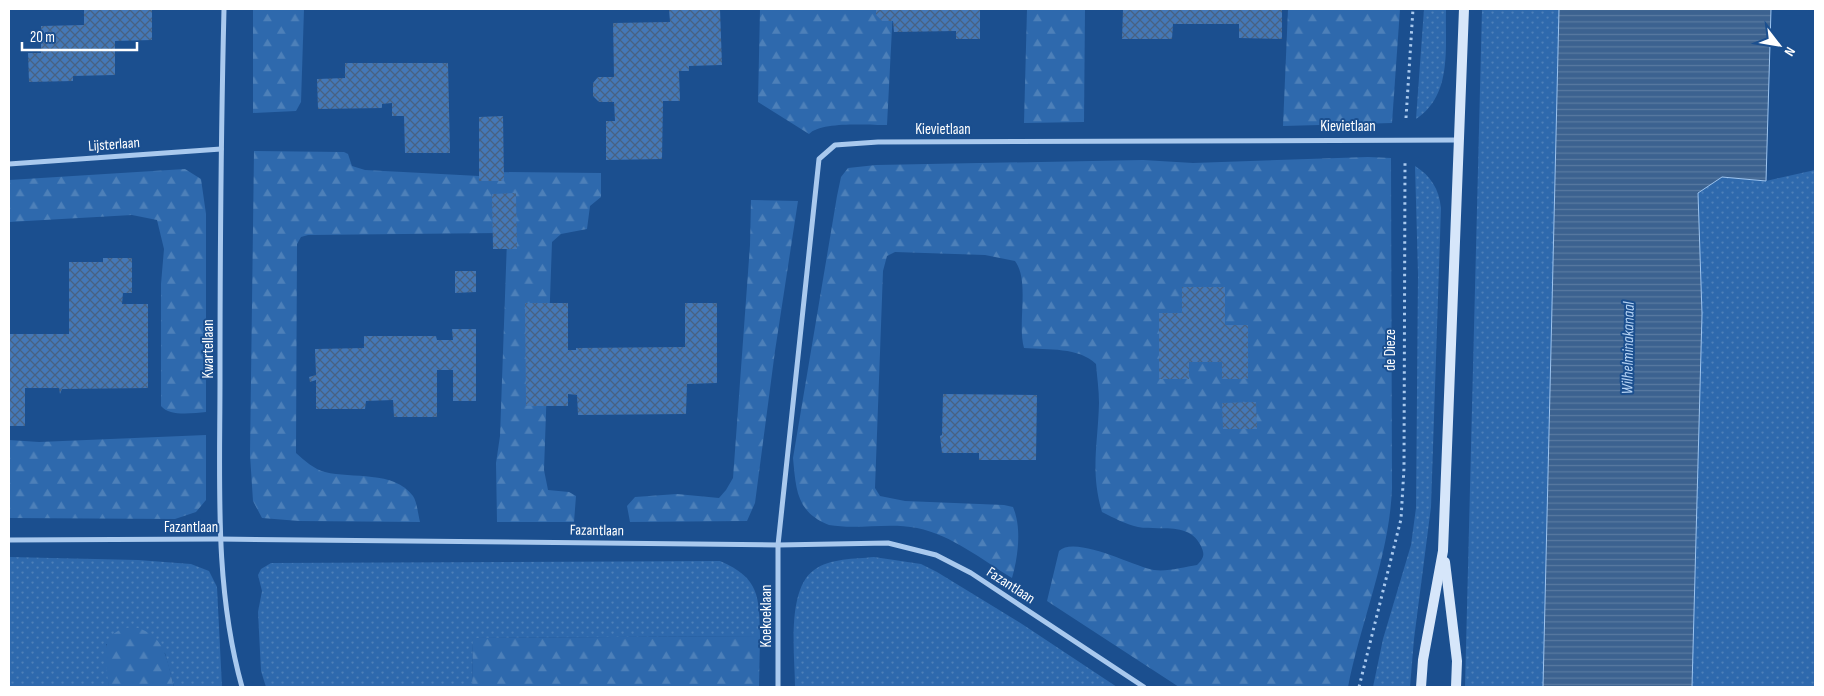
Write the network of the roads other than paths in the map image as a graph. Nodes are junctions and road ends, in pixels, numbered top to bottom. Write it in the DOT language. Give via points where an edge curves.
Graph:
graph roads {
  1 [pos="224,9"];
  2 [pos="1464,9"];
  3 [pos="1461,140"];
  4 [pos="221,149"];
  5 [pos="9,164"];
  6 [pos="219,539"];
  7 [pos="9,540"];
  8 [pos="778,545"];
  9 [pos="1443,551"];
  10 [pos="242,687"];
  11 [pos="778,687"];
  12 [pos="1144,687"];
  13 [pos="1421,687"];
  14 [pos="1456,687"];
  1 -- 4 [label="street, Kwartellaan"];
  2 -- 3 [label="street"];
  3 -- 8 [label="street, Kievietlaan" via="878,142 835,145 819,159"];
  3 -- 9 [label="street"];
  4 -- 5 [label="street, Lijsterlaan"];
  4 -- 6 [label="street, Kwartellaan"];
  6 -- 7 [label="street, Fazantlaan"];
  6 -- 8 [label="street, Fazantlaan"];
  6 -- 10 [label="street, Kwartellaan" via="234,660"];
  8 -- 11 [label="street, Koekoeklaan"];
  8 -- 12 [label="street, Fazantlaan" via="888,543 936,555 970,573"];
  9 -- 13 [label="street"];
  9 -- 14 [label="street" via="1457,661"];
}
